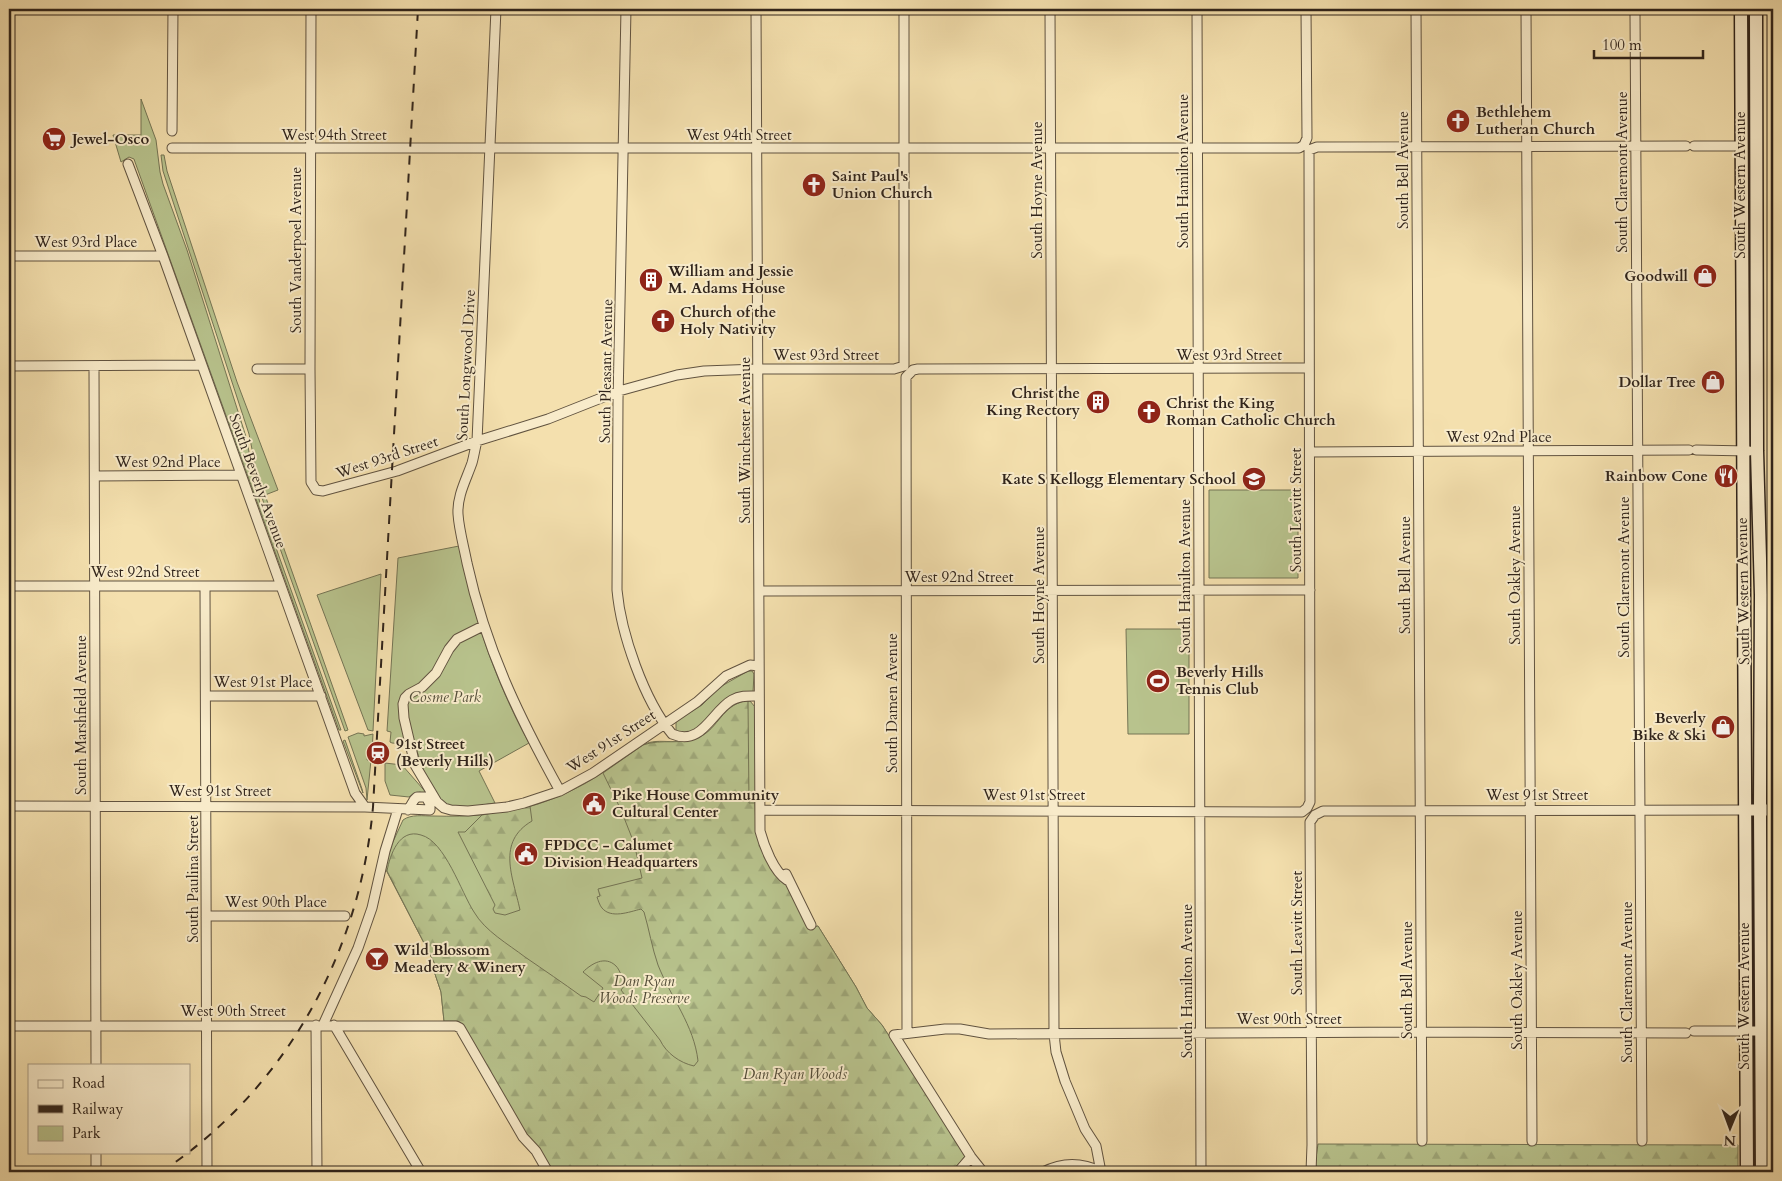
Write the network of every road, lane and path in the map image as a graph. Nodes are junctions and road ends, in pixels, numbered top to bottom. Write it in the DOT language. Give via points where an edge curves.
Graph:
graph roads {
  1 [pos="173,9"];
  2 [pos="311,9"];
  3 [pos="496,9"];
  4 [pos="626,9"];
  5 [pos="756,9"];
  6 [pos="904,9"];
  7 [pos="1050,9"];
  8 [pos="1196,9"];
  9 [pos="1306,9"];
  10 [pos="1416,9"];
  11 [pos="1526,9"];
  12 [pos="1741,9"];
  13 [pos="1756,9"];
  14 [pos="1635,14"];
  15 [pos="172,131"];
  16 [pos="1309,145"];
  17 [pos="1635,146"];
  18 [pos="1741,146"];
  19 [pos="1417,147"];
  20 [pos="1526,147"];
  21 [pos="172,148"];
  22 [pos="757,148"];
  23 [pos="904,148"];
  24 [pos="1051,148"];
  25 [pos="1197,148"];
  26 [pos="311,149"];
  27 [pos="490,149"];
  28 [pos="624,149"];
  29 [pos="128,164"];
  30 [pos="9,256"];
  31 [pos="163,256"];
  32 [pos="202,365"];
  33 [pos="9,366"];
  34 [pos="94,366"];
  35 [pos="310,368"];
  36 [pos="1198,368"];
  37 [pos="1310,368"];
  38 [pos="257,369"];
  39 [pos="758,369"];
  40 [pos="907,369"];
  41 [pos="1050,369"];
  42 [pos="619,391"];
  43 [pos="477,441"];
  44 [pos="1637,450"];
  45 [pos="1743,450"];
  46 [pos="1418,451"];
  47 [pos="1528,451"];
  48 [pos="1757,451"];
  49 [pos="1310,452"];
  50 [pos="241,475"];
  51 [pos="95,476"];
  52 [pos="316,490"];
  53 [pos="9,586"];
  54 [pos="96,586"];
  55 [pos="206,586"];
  56 [pos="281,586"];
  57 [pos="1744,588"];
  58 [pos="759,590"];
  59 [pos="906,590"];
  60 [pos="1199,590"];
  61 [pos="1310,590"];
  62 [pos="1053,591"];
  63 [pos="483,626"];
  64 [pos="1760,660"];
  65 [pos="759,666"];
  66 [pos="206,696"];
  67 [pos="321,696"];
  68 [pos="759,696"];
  69 [pos="665,724"];
  70 [pos="560,791"];
  71 [pos="9,806"];
  72 [pos="95,806"];
  73 [pos="206,806"];
  74 [pos="364,807"];
  75 [pos="1307,808"];
  76 [pos="398,809"];
  77 [pos="408,810"];
  78 [pos="760,810"];
  79 [pos="906,810"];
  80 [pos="1054,810"];
  81 [pos="1200,810"];
  82 [pos="1640,810"];
  83 [pos="1745,810"];
  84 [pos="1760,810"];
  85 [pos="1773,810"];
  86 [pos="1420,811"];
  87 [pos="1530,811"];
  88 [pos="1315,815"];
  89 [pos="206,916"];
  90 [pos="345,916"];
  91 [pos="811,926"];
  92 [pos="96,1025"];
  93 [pos="207,1025"];
  94 [pos="320,1025"];
  95 [pos="334,1025"];
  96 [pos="9,1026"];
  97 [pos="1746,1031"];
  98 [pos="1760,1031"];
  99 [pos="1312,1032"];
  100 [pos="1421,1032"];
  101 [pos="1532,1032"];
  102 [pos="907,1033"];
  103 [pos="1201,1033"];
  104 [pos="1641,1033"];
  105 [pos="1054,1034"];
  106 [pos="96,1064"];
  107 [pos="1422,1141"];
  108 [pos="1532,1141"];
  109 [pos="1642,1141"];
  110 [pos="96,1154"];
  111 [pos="971,1157"];
  112 [pos="96,1172"];
  113 [pos="207,1172"];
  114 [pos="317,1172"];
  115 [pos="421,1172"];
  116 [pos="548,1172"];
  117 [pos="958,1172"];
  118 [pos="983,1172"];
  119 [pos="1043,1172"];
  120 [pos="1101,1172"];
  121 [pos="1201,1172"];
  122 [pos="1311,1172"];
  123 [pos="1747,1172"];
  124 [pos="1762,1172"];
  1 -- 15 [label="street"];
  2 -- 26 [label="street, South Vanderpoel Avenue"];
  3 -- 27 [label="street, South Longwood Drive"];
  4 -- 28 [label="street, South Pleasant Avenue"];
  5 -- 22 [label="street, South Winchester Avenue"];
  6 -- 23 [label="street, South Damen Avenue"];
  7 -- 24 [label="street, South Hoyne Avenue"];
  8 -- 25 [label="street, South Hamilton Avenue"];
  9 -- 16 [label="street, South Leavitt Street"];
  10 -- 19 [label="street, South Bell Avenue"];
  11 -- 20 [label="street, South Oakley Avenue"];
  12 -- 18 [label="main road, South Western Avenue"];
  13 -- 48 [label="main road, South Western Avenue"];
  14 -- 17 [label="street, South Claremont Avenue"];
  16 -- 19 [label="street, West 94th Street"];
  16 -- 25 [label="street, West 94th Street" via="1299,148"];
  16 -- 37 [label="street, South Leavitt Street"];
  17 -- 18 [label="street, West 94th Street"];
  17 -- 20 [label="street, West 94th Street"];
  17 -- 44 [label="street, South Claremont Avenue"];
  18 -- 45 [label="main road, South Western Avenue"];
  19 -- 20 [label="street, West 94th Street"];
  19 -- 46 [label="street, South Bell Avenue"];
  20 -- 47 [label="street, South Oakley Avenue"];
  21 -- 26 [label="street, West 94th Street"];
  22 -- 23 [label="street, West 94th Street"];
  22 -- 28 [label="street, West 94th Street"];
  22 -- 39 [label="street, South Winchester Avenue"];
  23 -- 24 [label="street, West 94th Street"];
  23 -- 40 [label="street, South Damen Avenue"];
  24 -- 25 [label="street, West 94th Street"];
  24 -- 41 [label="street, South Hoyne Avenue"];
  25 -- 36 [label="street, South Hamilton Avenue"];
  26 -- 27 [label="street, West 94th Street"];
  26 -- 35 [label="street, South Vanderpoel Avenue"];
  27 -- 28 [label="street, West 94th Street"];
  27 -- 43 [label="street, South Longwood Drive"];
  28 -- 42 [label="street, South Pleasant Avenue"];
  29 -- 31 [label="street, South Beverly Avenue"];
  30 -- 31 [label="street, West 93rd Place"];
  31 -- 32 [label="street, South Beverly Avenue"];
  32 -- 34 [label="street"];
  32 -- 50 [label="street, South Beverly Avenue"];
  33 -- 34 [label="street"];
  34 -- 51 [label="street, South Marshfield Avenue"];
  35 -- 38 [label="street"];
  35 -- 52 [label="street, South Vanderpoel Avenue" via="311,482"];
  36 -- 37 [label="street, West 93rd Street"];
  36 -- 41 [label="street, West 93rd Street"];
  36 -- 60 [label="street, South Hamilton Avenue"];
  37 -- 49 [label="street, South Leavitt Street"];
  39 -- 40 [label="street, West 93rd Street"];
  39 -- 42 [label="street, West 93rd Street" via="676,375"];
  39 -- 58 [label="street, South Winchester Avenue"];
  40 -- 41 [label="street, West 93rd Street"];
  40 -- 59 [label="street, South Damen Avenue"];
  41 -- 62 [label="street, South Hoyne Avenue"];
  42 -- 43 [label="street, West 93rd Street" via="548,419"];
  42 -- 69 [label="street, South Pleasant Avenue" via="618,605 627,642 642,680"];
  43 -- 52 [label="street, West 93rd Street" via="392,473 331,490"];
  43 -- 63 [label="street, South Longwood Drive" via="458,513"];
  44 -- 45 [label="street, West 92nd Place"];
  44 -- 47 [label="street, West 92nd Place"];
  44 -- 82 [label="street, South Claremont Avenue"];
  45 -- 48 [label="street, West 92nd Place"];
  45 -- 57 [label="main road, South Western Avenue"];
  46 -- 47 [label="street, West 92nd Place"];
  46 -- 49 [label="street, West 92nd Place"];
  46 -- 86 [label="street, South Bell Avenue"];
  47 -- 87 [label="street, South Oakley Avenue"];
  48 -- 64 [label="main road, South Western Avenue"];
  49 -- 61 [label="street, South Leavitt Street"];
  50 -- 51 [label="street, West 92nd Place"];
  50 -- 56 [label="street, South Beverly Avenue"];
  51 -- 54 [label="street, South Marshfield Avenue"];
  53 -- 54 [label="street, West 92nd Street"];
  54 -- 55 [label="street, West 92nd Street"];
  54 -- 72 [label="street, South Marshfield Avenue"];
  55 -- 56 [label="street, West 92nd Street"];
  55 -- 66 [label="street, South Paulina Street"];
  56 -- 67 [label="street, South Beverly Avenue"];
  57 -- 64 [label="main road" via="1752,604"];
  57 -- 83 [label="main road, South Western Avenue"];
  58 -- 59 [label="street, West 92nd Street"];
  58 -- 65 [label="street, South Winchester Avenue"];
  59 -- 62 [label="street, West 92nd Street"];
  59 -- 79 [label="street, South Damen Avenue"];
  60 -- 61 [label="street, West 92nd Street"];
  60 -- 62 [label="street, West 92nd Street"];
  60 -- 81 [label="street, South Hamilton Avenue"];
  61 -- 75 [label="street, South Leavitt Street" via="1310,804"];
  62 -- 80 [label="street, South Hoyne Avenue"];
  63 -- 70 [label="street, South Longwood Drive" via="512,700"];
  63 -- 70 [label="street, West 91st Street" via="457,640 436,673 405,698 404,718 418,772 444,808 468,811 524,803"];
  64 -- 84 [label="main road, South Western Avenue"];
  65 -- 68 [label="street, South Winchester Avenue"];
  65 -- 69 [label="street, West 91st Street" via="750,665 726,676"];
  66 -- 67 [label="street, West 91st Place"];
  66 -- 73 [label="street, South Paulina Street"];
  67 -- 74 [label="street, South Beverly Avenue" via="355,793"];
  68 -- 69 [label="street" via="734,699 694,734 676,736"];
  68 -- 78 [label="street, South Winchester Avenue"];
  69 -- 70 [label="street, West 91st Street" via="593,773"];
  71 -- 72 [label="street, West 91st Street"];
  72 -- 73 [label="street, West 91st Street"];
  72 -- 92 [label="street, South Marshfield Avenue"];
  73 -- 74 [label="street, West 91st Street"];
  73 -- 89 [label="street, South Paulina Street"];
  74 -- 76 [label="street, West 91st Street"];
  75 -- 81 [label="street, West 91st Street" via="1302,812"];
  76 -- 77 [label="street, West 91st Street"];
  76 -- 94 [label="street" via="364,932 349,971"];
  77 -- 77 [label="street, West 91st Street" via="414,800 422,796 428,800 430,810"];
  78 -- 79 [label="street, West 91st Street"];
  78 -- 91 [label="street" via="762,841 786,873"];
  79 -- 80 [label="street, West 91st Street"];
  79 -- 102 [label="street, South Damen Avenue"];
  80 -- 81 [label="street, West 91st Street"];
  80 -- 105 [label="street, South Hoyne Avenue"];
  81 -- 103 [label="street, South Hamilton Avenue"];
  82 -- 83 [label="street, West 91st Street"];
  82 -- 87 [label="street, West 91st Street"];
  82 -- 104 [label="street, South Claremont Avenue"];
  83 -- 84 [label="street, West 91st Street"];
  83 -- 97 [label="main road, South Western Avenue"];
  84 -- 85 [label="street, West 91st Street"];
  84 -- 98 [label="main road, South Western Avenue"];
  86 -- 87 [label="street, West 91st Street"];
  86 -- 88 [label="street, West 91st Street" via="1323,811"];
  86 -- 100 [label="street, South Bell Avenue"];
  87 -- 101 [label="street, South Oakley Avenue"];
  88 -- 99 [label="street, South Leavitt Street" via="1310,822"];
  89 -- 90 [label="street, West 90th Place"];
  89 -- 93 [label="street, South Paulina Street"];
  92 -- 93 [label="street, West 90th Street"];
  92 -- 96 [label="street, West 90th Street"];
  92 -- 106 [label="street, South Marshfield Avenue"];
  93 -- 94 [label="street, West 90th Street"];
  93 -- 113 [label="street, South Paulina Street"];
  94 -- 95 [label="street, West 90th Street"];
  94 -- 114 [label="street"];
  95 -- 115 [label="street"];
  95 -- 116 [label="street, West 90th Street" via="460,1028 523,1138 536,1151"];
  97 -- 98 [label="street, West 90th Street"];
  97 -- 104 [label="street, West 90th Street"];
  97 -- 123 [label="main road, South Western Avenue"];
  98 -- 124 [label="main road, South Western Avenue"];
  99 -- 100 [label="street, West 90th Street"];
  99 -- 103 [label="street, West 90th Street"];
  99 -- 122 [label="street, South Leavitt Street"];
  100 -- 101 [label="street, West 90th Street"];
  100 -- 107 [label="street, South Bell Avenue"];
  101 -- 104 [label="street, West 90th Street"];
  101 -- 108 [label="street, South Oakley Avenue"];
  102 -- 105 [label="street, West 90th Street" via="960,1029 989,1034"];
  102 -- 111 [label="street, West 90th Street" via="894,1035"];
  103 -- 105 [label="street, West 90th Street"];
  103 -- 121 [label="street, South Hamilton Avenue"];
  104 -- 109 [label="street, South Claremont Avenue"];
  105 -- 120 [label="street, South Hoyne Avenue" via="1065,1080 1085,1130 1096,1146"];
  110 -- 112 [label="street"];
  111 -- 117 [label="street"];
  111 -- 118 [label="street"];
  119 -- 120 [label="street" via="1069,1164 1086,1165"];
}
